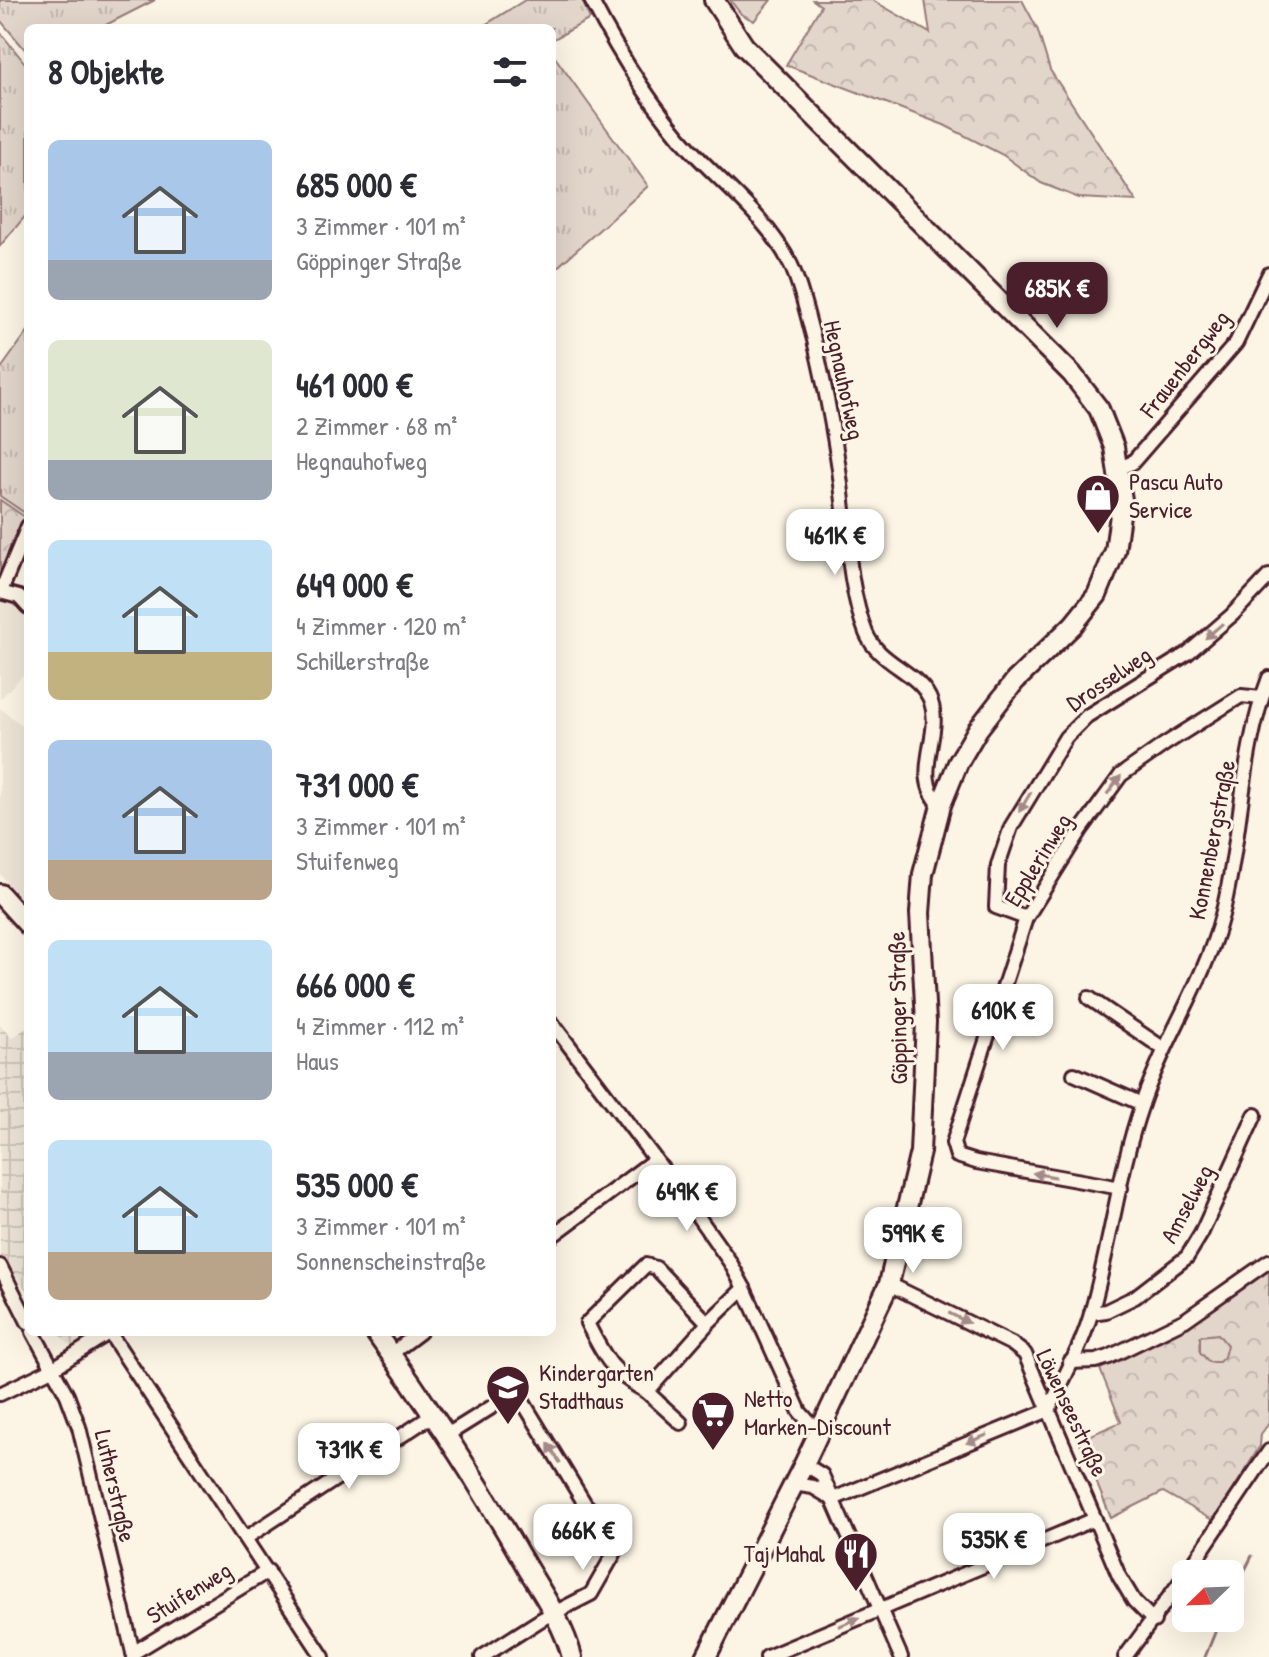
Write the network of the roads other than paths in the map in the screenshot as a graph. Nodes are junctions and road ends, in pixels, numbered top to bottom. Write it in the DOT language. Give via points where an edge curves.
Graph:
graph roads {
  1 [pos="591,0"];
  2 [pos="714,0"];
  3 [pos="1269,274"];
  4 [pos="1118,468"];
  5 [pos="24,535"];
  6 [pos="1269,576"];
  7 [pos="0,592"];
  8 [pos="24,603"];
  9 [pos="1269,678"];
  10 [pos="1261,698"];
  11 [pos="941,805"];
  12 [pos="0,894"];
  13 [pos="1026,918"];
  14 [pos="24,921"];
  15 [pos="1089,998"];
  16 [pos="556,1028"];
  17 [pos="1164,1049"];
  18 [pos="1074,1074"];
  19 [pos="1142,1104"];
  20 [pos="1255,1115"];
  21 [pos="654,1160"];
  22 [pos="1121,1188"];
  23 [pos="556,1233"];
  24 [pos="1269,1261"];
  25 [pos="0,1266"];
  26 [pos="889,1284"];
  27 [pos="744,1288"];
  28 [pos="1091,1313"];
  29 [pos="24,1314"];
  30 [pos="708,1323"];
  31 [pos="35,1336"];
  32 [pos="103,1336"];
  33 [pos="112,1336"];
  34 [pos="378,1336"];
  35 [pos="415,1336"];
  36 [pos="391,1354"];
  37 [pos="1070,1362"];
  38 [pos="52,1369"];
  39 [pos="647,1392"];
  40 [pos="0,1394"];
  41 [pos="1049,1410"];
  42 [pos="433,1415"];
  43 [pos="681,1423"];
  44 [pos="819,1427"];
  45 [pos="447,1435"];
  46 [pos="1269,1451"];
  47 [pos="804,1464"];
  48 [pos="793,1484"];
  49 [pos="833,1499"];
  50 [pos="1095,1519"];
  51 [pos="246,1538"];
  52 [pos="1195,1560"];
  53 [pos="268,1571"];
  54 [pos="1172,1595"];
  55 [pos="880,1609"];
  56 [pos="553,1613"];
  57 [pos="1154,1621"];
  58 [pos="134,1655"];
  59 [pos="323,1657"];
  60 [pos="482,1657"];
  61 [pos="572,1657"];
  62 [pos="706,1657"];
  63 [pos="767,1657"];
  64 [pos="901,1657"];
  65 [pos="1125,1657"];
  1 -- 11 [label="street, Hegnauhofweg" via="657,107 773,234 791,266 825,387 866,632 872,645 927,692 933,705 926,773 931,796"];
  2 -- 4 [label="main road, Göppinger Straße" via="744,46 1072,374 1099,409"];
  3 -- 4 [label="street, Frauenbergweg" via="1236,343 1132,463"];
  4 -- 11 [label="main road, Göppinger Straße" via="1119,530 1097,595 997,702 958,763"];
  5 -- 7 [label="street"];
  6 -- 13 [label="street, Drosselweg, one-way" via="1188,653 1087,716 1066,737 1011,827 998,865 996,907"];
  7 -- 8 [label="street"];
  9 -- 10 [label="street, Konnenbergstraße"];
  13 -- 10 [label="street, Epplerinweg, one-way" via="1121,775 1241,696"];
  10 -- 17 [label="street, Konnenbergstraße" via="1233,874 1213,948"];
  11 -- 26 [label="main road, Göppinger Straße" via="923,874 920,913 926,1022 920,1152"];
  12 -- 14 [label="main road"];
  22 -- 13 [label="street, Epplerinweg, one-way" via="957,1156 953,1143"];
  15 -- 17 [label="street"];
  16 -- 21 [label="street"];
  17 -- 19 [label="street, Konnenbergstraße"];
  18 -- 19 [label="street"];
  19 -- 22 [label="street, Konnenbergstraße"];
  20 -- 28 [label="street, Amselweg" via="1187,1257 1135,1297"];
  21 -- 23 [label="street"];
  21 -- 27 [label="street"];
  22 -- 28 [label="street, Konnenbergstraße"];
  24 -- 37 [label="street" via="1185,1320 1109,1357"];
  25 -- 29 [label="street"];
  26 -- 41 [label="street, Löwenseestraße, one-way" via="1025,1354"];
  26 -- 44 [label="main road, Göppinger Straße"];
  27 -- 30 [label="street"];
  27 -- 44 [label="street" via="800,1412"];
  28 -- 37 [label="street, Konnenbergstraße"];
  30 -- 39 [label="street"];
  30 -- 39 [label="street" via="656,1268 646,1265 587,1323 602,1354 623,1379"];
  31 -- 38 [label="street, Lutherstraße"];
  32 -- 38 [label="street"];
  33 -- 51 [label="street"];
  34 -- 36 [label="main road"];
  35 -- 36 [label="street"];
  36 -- 42 [label="main road"];
  37 -- 41 [label="street, Konnenbergstraße"];
  38 -- 40 [label="street"];
  38 -- 58 [label="street, Lutherstraße" via="79,1427"];
  39 -- 43 [label="street"];
  41 -- 49 [label="street, one-way"];
  41 -- 50 [label="street, Löwenseestraße"];
  42 -- 45 [label="main road"];
  42 -- 51 [label="street, Stuifenweg"];
  44 -- 47 [label="main road, Göppinger Straße"];
  45 -- 56 [label="main road"];
  56 -- 45 [label="street, one-way" via="591,1594 620,1532 585,1504 520,1397 511,1395"];
  46 -- 52 [label="street"];
  47 -- 48 [label="main road, Göppinger Straße"];
  47 -- 49 [label="street" via="822,1475"];
  48 -- 49 [label="street" via="813,1487"];
  48 -- 62 [label="main road, Göppinger Straße"];
  49 -- 55 [label="street"];
  50 -- 55 [label="street"];
  50 -- 57 [label="street, Löwenseestraße" via="1119,1576"];
  51 -- 53 [label="street"];
  53 -- 58 [label="street, Stuifenweg"];
  53 -- 59 [label="street"];
  54 -- 57 [label="street"];
  63 -- 55 [label="street, one-way"];
  55 -- 64 [label="street"];
  56 -- 60 [label="street"];
  56 -- 61 [label="main road"];
  57 -- 65 [label="street"];
}
